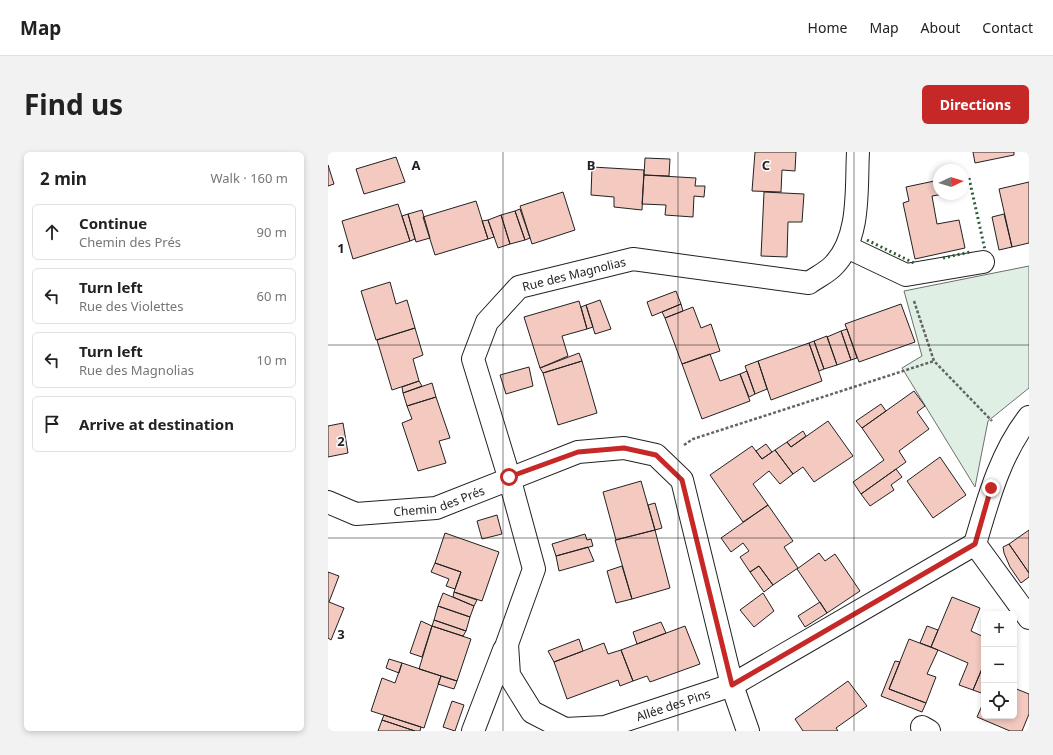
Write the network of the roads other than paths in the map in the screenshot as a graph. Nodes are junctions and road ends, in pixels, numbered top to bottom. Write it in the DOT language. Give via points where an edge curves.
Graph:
graph roads {
  1 [pos="858,152"];
  2 [pos="847,247"];
  3 [pos="983,262"];
  4 [pos="1029,417"];
  5 [pos="509,477"];
  6 [pos="328,502"];
  7 [pos="975,544"];
  8 [pos="1029,618"];
  9 [pos="507,644"];
  10 [pos="732,685"];
  11 [pos="606,729"];
  12 [pos="473,731"];
  13 [pos="748,731"];
  1 -- 2 [label="street, Rue des Magnolias" via="853,233"];
  2 -- 3 [label="street" via="906,275"];
  2 -- 5 [label="street, Rue des Magnolias" via="834,265 809,283 633,259 519,287 487,322 473,359"];
  4 -- 7 [label="street" via="1012,441 991,488"];
  5 -- 6 [label="street, Chemin des Prés" via="436,508 356,514"];
  5 -- 9 [label="street, Allée des Pins" via="534,569"];
  5 -- 10 [label="street, Chemin des Prés" via="578,452 624,448 656,455 682,480"];
  7 -- 8 [label="street"];
  7 -- 10 [label="street, Allée des Pins"];
  9 -- 11 [label="street, Allée des Pins" via="509,675 532,712 565,729"];
  9 -- 12 [label="street"];
  10 -- 11 [label="street, Allée des Pins"];
  10 -- 13 [label="street, Chemin des Prés"];
}
